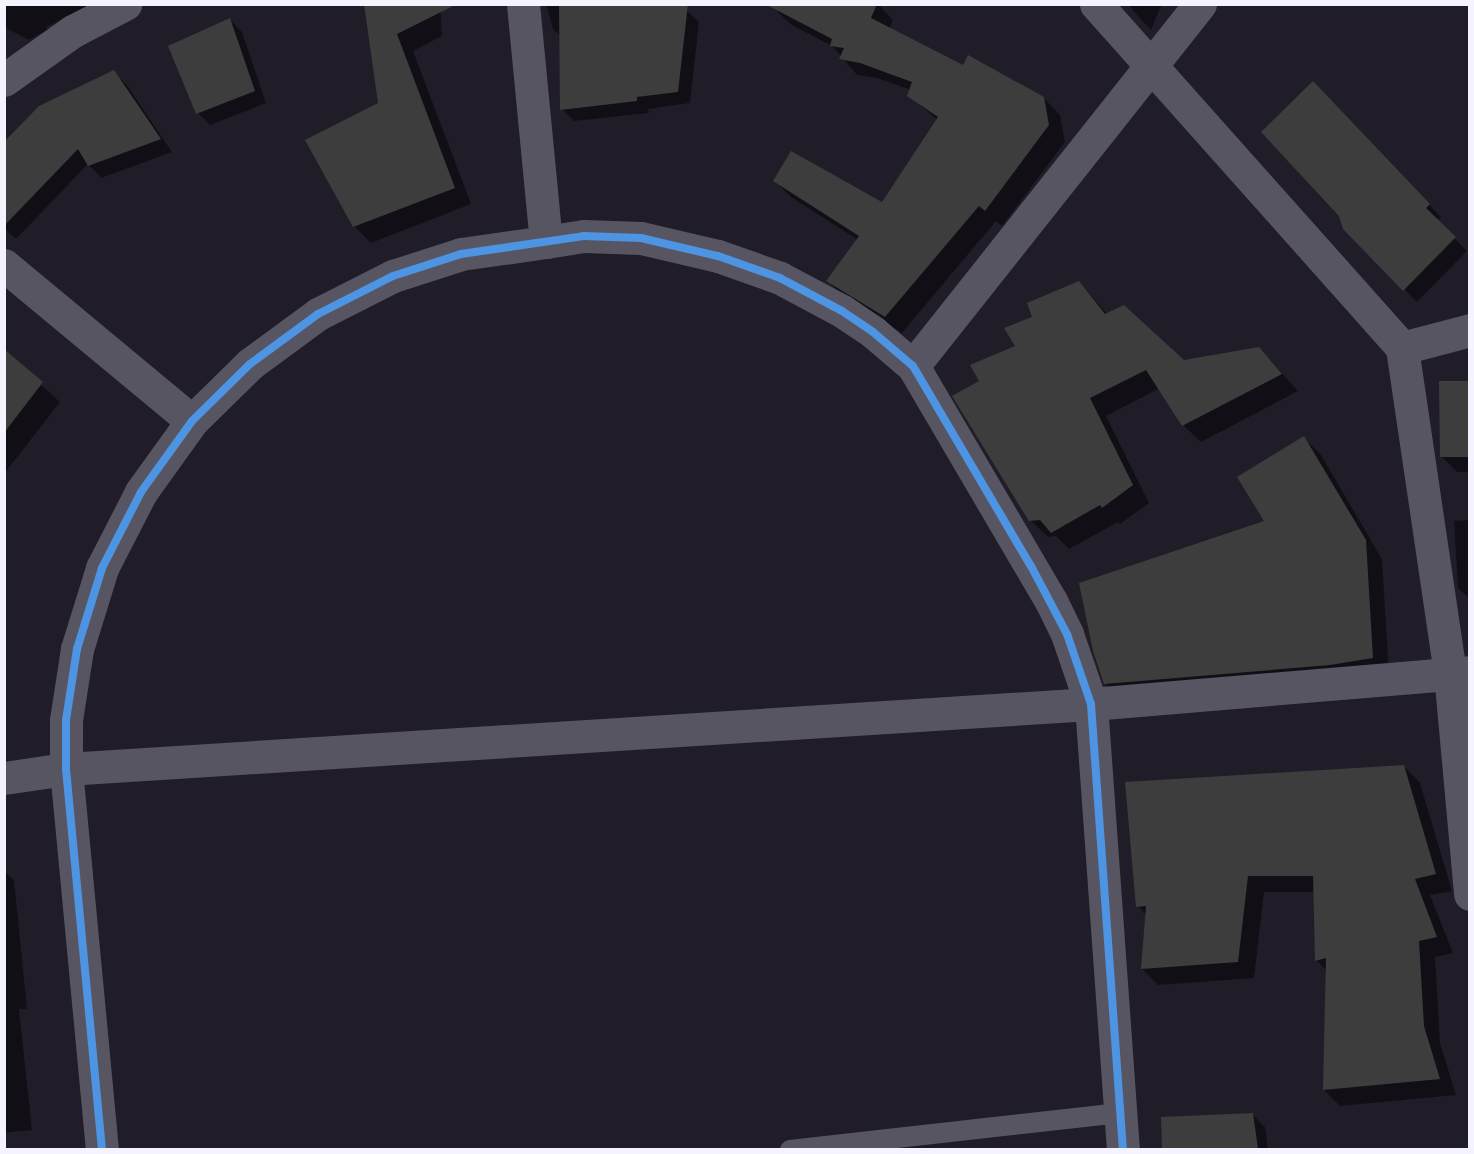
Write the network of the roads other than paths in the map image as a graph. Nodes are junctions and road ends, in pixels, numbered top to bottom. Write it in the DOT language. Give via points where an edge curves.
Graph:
graph roads {
  1 [pos="125,4"];
  2 [pos="523,4"];
  3 [pos="1096,4"];
  4 [pos="1200,4"];
  5 [pos="1151,69"];
  6 [pos="4,80"];
  7 [pos="546,242"];
  8 [pos="4,265"];
  9 [pos="1470,330"];
  10 [pos="1402,348"];
  11 [pos="913,366"];
  12 [pos="192,422"];
  13 [pos="1460,673"];
  14 [pos="1091,704"];
  15 [pos="66,769"];
  16 [pos="4,778"];
  17 [pos="1470,894"];
  18 [pos="1120,1113"];
  19 [pos="102,1149"];
  20 [pos="790,1149"];
  21 [pos="1123,1149"];
  1 -- 6 [label="street" via="73,31"];
  2 -- 7 [label="street"];
  3 -- 5 [label="street"];
  4 -- 5 [label="street"];
  5 -- 10 [label="street"];
  5 -- 11 [label="street"];
  7 -- 11 [label="street" via="584,236 641,238 718,256 780,278 842,311"];
  7 -- 12 [label="street" via="461,254 393,276 318,315 250,364"];
  8 -- 12 [label="street"];
  9 -- 10 [label="street"];
  10 -- 13 [label="street"];
  11 -- 14 [label="street" via="1068,634"];
  12 -- 15 [label="street" via="141,492 102,568 77,649 66,720"];
  13 -- 14 [label="street"];
  13 -- 17 [label="street"];
  14 -- 15 [label="street"];
  14 -- 18 [label="street"];
  15 -- 16 [label="street"];
  15 -- 19 [label="street"];
  18 -- 20 [label="lane"];
  18 -- 21 [label="street"];
}
